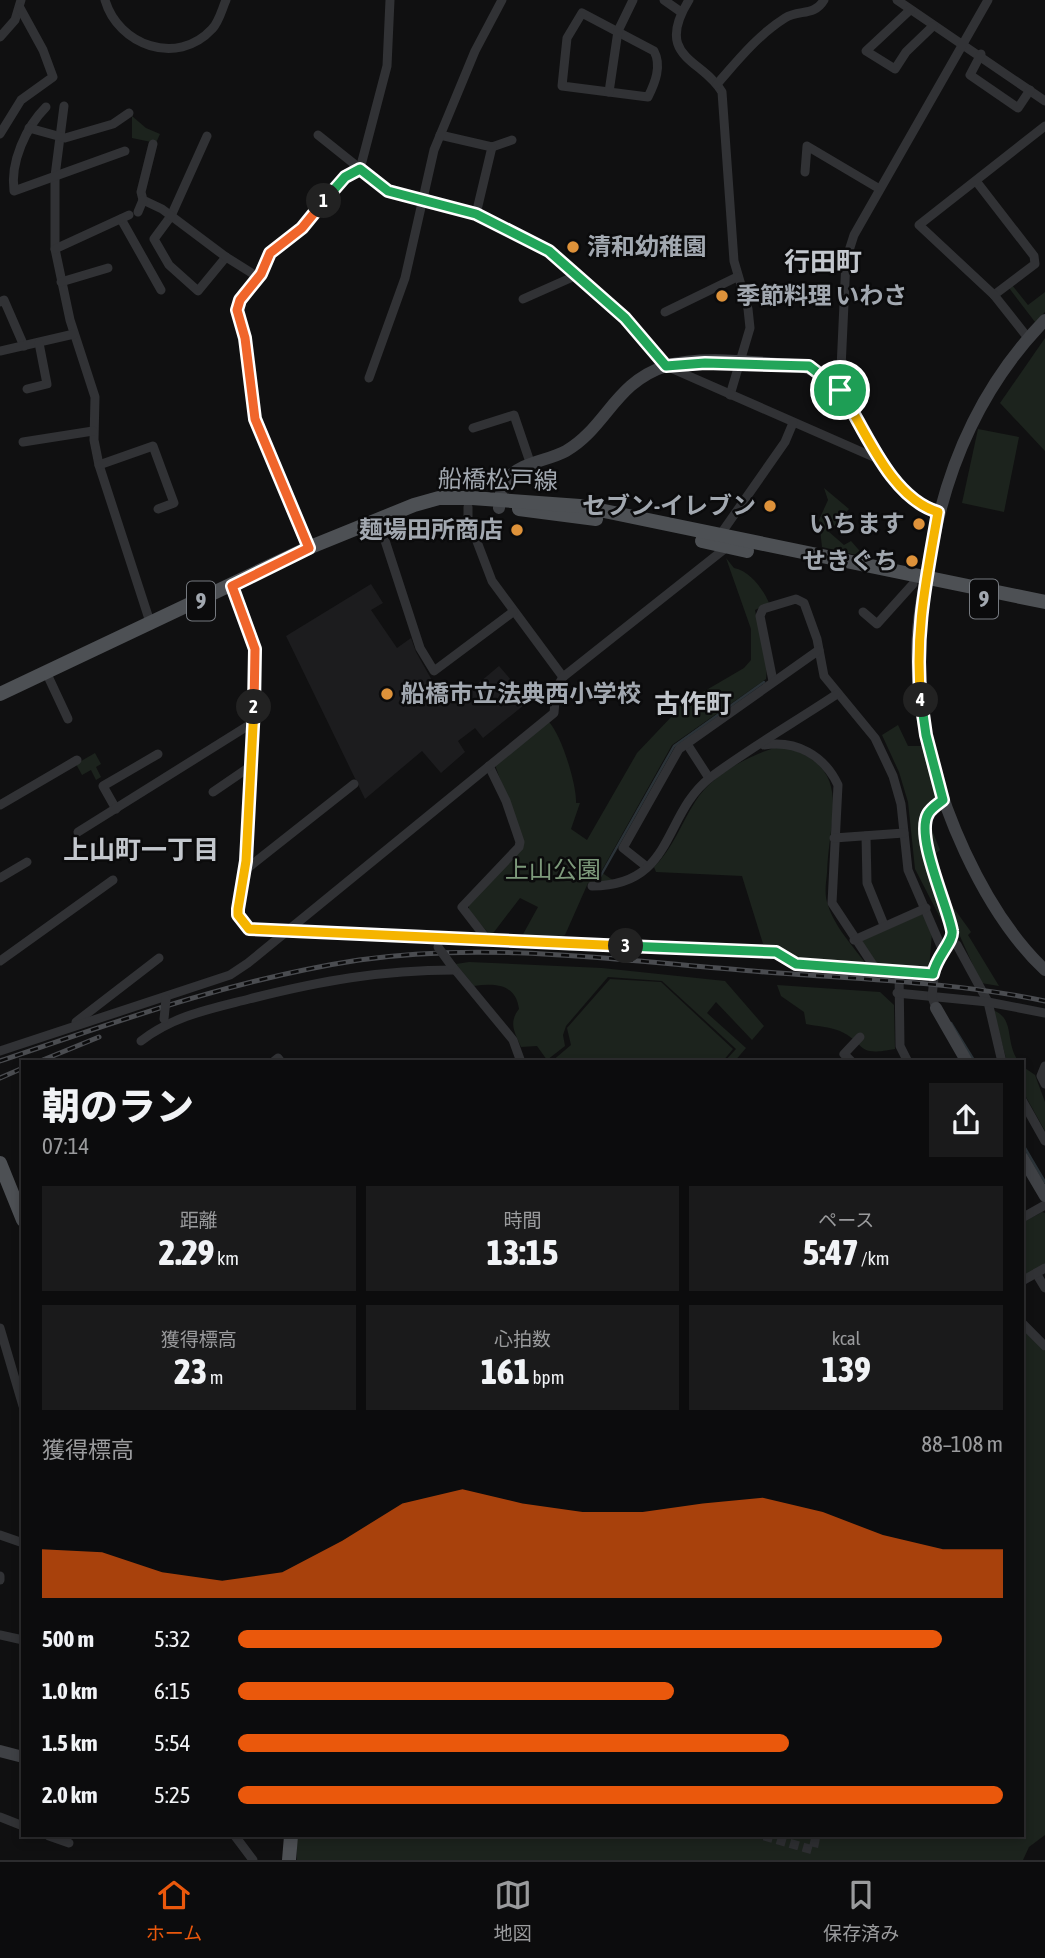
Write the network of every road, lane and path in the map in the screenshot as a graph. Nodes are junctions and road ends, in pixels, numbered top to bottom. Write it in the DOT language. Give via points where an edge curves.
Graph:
graph roads {
  1 [pos="105,0"];
  2 [pos="226,0"];
  3 [pos="390,0"];
  4 [pos="502,0"];
  5 [pos="633,0"];
  6 [pos="664,0"];
  7 [pos="689,0"];
  8 [pos="824,0"];
  9 [pos="897,0"];
  10 [pos="988,0"];
  11 [pos="20,4"];
  12 [pos="910,10"];
  13 [pos="681,12"];
  14 [pos="933,26"];
  15 [pos="618,31"];
  16 [pos="0,37"];
  17 [pos="963,43"];
  18 [pos="981,54"];
  19 [pos="717,84"];
  20 [pos="1030,90"];
  21 [pos="609,92"];
  22 [pos="1045,101"];
  23 [pos="64,106"];
  24 [pos="47,107"];
  25 [pos="129,113"];
  26 [pos="1045,126"];
  27 [pos="29,128"];
  28 [pos="0,134"];
  29 [pos="318,135"];
  30 [pos="440,135"];
  31 [pos="207,136"];
  32 [pos="59,138"];
  33 [pos="512,140"];
  34 [pos="153,144"];
  35 [pos="492,147"];
  36 [pos="125,151"];
  37 [pos="360,169"];
  38 [pos="805,172"];
  39 [pos="55,176"];
  40 [pos="976,181"];
  41 [pos="878,188"];
  42 [pos="422,199"];
  43 [pos="143,200"];
  44 [pos="476,214"];
  45 [pos="129,215"];
  46 [pos="171,216"];
  47 [pos="54,249"];
  48 [pos="226,257"];
  49 [pos="107,268"];
  50 [pos="575,276"];
  51 [pos="258,277"];
  52 [pos="737,277"];
  53 [pos="61,282"];
  54 [pos="161,290"];
  55 [pos="994,295"];
  56 [pos="523,299"];
  57 [pos="0,302"];
  58 [pos="665,312"];
  59 [pos="1045,320"];
  60 [pos="74,334"];
  61 [pos="1028,338"];
  62 [pos="39,343"];
  63 [pos="24,346"];
  64 [pos="0,351"];
  65 [pos="742,363"];
  66 [pos="666,366"];
  67 [pos="369,378"];
  68 [pos="27,389"];
  69 [pos="840,390"];
  70 [pos="730,395"];
  71 [pos="793,423"];
  72 [pos="473,428"];
  73 [pos="93,432"];
  74 [pos="23,442"];
  75 [pos="878,458"];
  76 [pos="99,465"];
  77 [pos="531,465"];
  78 [pos="499,504"];
  79 [pos="468,507"];
  80 [pos="158,509"];
  81 [pos="403,509"];
  82 [pos="938,512"];
  83 [pos="378,519"];
  84 [pos="723,541"];
  85 [pos="309,548"];
  86 [pos="920,582"];
  87 [pos="232,586"];
  88 [pos="1045,602"];
  89 [pos="513,612"];
  90 [pos="863,612"];
  91 [pos="1045,612"];
  92 [pos="151,625"];
  93 [pos="819,650"];
  94 [pos="46,672"];
  95 [pos="563,677"];
  96 [pos="773,681"];
  97 [pos="0,694"];
  98 [pos="837,694"];
  99 [pos="68,719"];
  100 [pos="254,722"];
  101 [pos="687,744"];
  102 [pos="760,745"];
  103 [pos="158,754"];
  104 [pos="77,760"];
  105 [pos="251,766"];
  106 [pos="489,766"];
  107 [pos="709,778"];
  108 [pos="354,784"];
  109 [pos="212,792"];
  110 [pos="943,800"];
  111 [pos="0,805"];
  112 [pos="116,809"];
  113 [pos="78,832"];
  114 [pos="904,833"];
  115 [pos="866,836"];
  116 [pos="834,838"];
  117 [pos="27,862"];
  118 [pos="647,867"];
  119 [pos="244,872"];
  120 [pos="0,878"];
  121 [pos="113,880"];
  122 [pos="593,886"];
  123 [pos="926,908"];
  124 [pos="884,925"];
  125 [pos="289,931"];
  126 [pos="854,940"];
  127 [pos="489,942"];
  128 [pos="950,942"];
  129 [pos="436,943"];
  130 [pos="943,951"];
  131 [pos="159,958"];
  132 [pos="0,961"];
  133 [pos="453,967"];
  134 [pos="1045,970"];
  135 [pos="877,971"];
  136 [pos="899,972"];
  137 [pos="933,974"];
  138 [pos="897,993"];
  139 [pos="166,996"];
  140 [pos="934,1002"];
  141 [pos="988,1002"];
  142 [pos="1045,1013"];
  143 [pos="164,1021"];
  144 [pos="69,1027"];
  145 [pos="860,1037"];
  146 [pos="141,1041"];
  147 [pos="0,1051"];
  148 [pos="520,1060"];
  149 [pos="850,1060"];
  150 [pos="907,1060"];
  151 [pos="966,1060"];
  152 [pos="1002,1060"];
  153 [pos="1045,1066"];
  154 [pos="1045,1084"];
  155 [pos="1024,1104"];
  156 [pos="1045,1141"];
  157 [pos="1024,1160"];
  158 [pos="0,1163"];
  159 [pos="1045,1196"];
  160 [pos="1045,1205"];
  161 [pos="21,1215"];
  162 [pos="1024,1217"];
  163 [pos="1041,1270"];
  164 [pos="1024,1280"];
  165 [pos="1045,1288"];
  166 [pos="1024,1325"];
  167 [pos="0,1328"];
  168 [pos="1045,1346"];
  169 [pos="2,1347"];
  170 [pos="21,1400"];
  171 [pos="0,1535"];
  172 [pos="21,1542"];
  173 [pos="0,1635"];
  174 [pos="21,1640"];
  175 [pos="0,1751"];
  176 [pos="21,1757"];
  177 [pos="0,1817"];
  178 [pos="21,1825"];
  179 [pos="53,1837"];
  180 [pos="236,1837"];
  181 [pos="291,1837"];
  182 [pos="69,1843"];
  183 [pos="253,1860"];
  184 [pos="289,1860"];
  1 -- 2 [label="street" via="110,18 119,28 134,41 156,48 187,44 205,35 214,28"];
  3 -- 37 [label="street" via="387,66"];
  4 -- 30 [label="street"];
  5 -- 15 [label="street"];
  6 -- 13 [label="street"];
  7 -- 13 [label="street"];
  8 -- 19 [label="street" via="809,13 788,16 752,44"];
  9 -- 12 [label="street"];
  10 -- 17 [label="street"];
  11 -- 16 [label="street" via="9,30"];
  11 -- 28 [label="street" via="53,78 21,100"];
  12 -- 14 [label="street"];
  12 -- 14 [label="street" via="866,51 895,69"];
  13 -- 19 [label="street" via="680,50"];
  14 -- 17 [label="street"];
  15 -- 21 [label="street"];
  15 -- 21 [label="street" via="654,51 656,82 648,97"];
  15 -- 21 [label="street" via="582,13 567,38 562,86"];
  17 -- 18 [label="street"];
  17 -- 41 [label="street"];
  18 -- 20 [label="street"];
  18 -- 20 [label="street" via="970,75 1018,108"];
  19 -- 52 [label="street" via="723,100"];
  20 -- 22 [label="street"];
  23 -- 32 [label="street"];
  24 -- 27 [label="street"];
  25 -- 32 [label="street" via="113,124"];
  26 -- 40 [label="street"];
  27 -- 32 [label="street"];
  27 -- 39 [label="street" via="15,167 14,191"];
  29 -- 37 [label="street"];
  30 -- 35 [label="street"];
  30 -- 42 [label="street"];
  31 -- 46 [label="street"];
  32 -- 39 [label="street"];
  33 -- 35 [label="street"];
  34 -- 43 [label="street"];
  35 -- 44 [label="street"];
  36 -- 39 [label="street"];
  37 -- 42 [label="street" via="388,191"];
  37 -- 51 [label="street" via="345,177 302,228 270,253"];
  38 -- 41 [label="street" via="807,146"];
  39 -- 47 [label="street"];
  40 -- 55 [label="street" via="1034,256 1035,264"];
  40 -- 55 [label="street" via="919,225"];
  41 -- 69 [label="street" via="846,260"];
  42 -- 44 [label="street"];
  42 -- 67 [label="street" via="405,278"];
  43 -- 45 [label="street"];
  43 -- 46 [label="street"];
  44 -- 50 [label="street" via="549,251"];
  45 -- 47 [label="street"];
  45 -- 54 [label="street"];
  46 -- 48 [label="street"];
  46 -- 48 [label="street" via="154,239 187,284 198,291"];
  47 -- 53 [label="street"];
  48 -- 51 [label="street"];
  49 -- 53 [label="street"];
  50 -- 56 [label="street"];
  50 -- 66 [label="street" via="625,318"];
  51 -- 85 [label="street" via="237,310 252,404"];
  52 -- 58 [label="street"];
  52 -- 65 [label="street" via="750,328"];
  53 -- 60 [label="street"];
  55 -- 61 [label="street"];
  57 -- 63 [label="street" via="4,300"];
  59 -- 61 [label="street"];
  60 -- 62 [label="street"];
  60 -- 73 [label="street" via="94,397"];
  61 -- 82 [label="street" via="986,398 947,479"];
  62 -- 63 [label="street"];
  62 -- 68 [label="street" via="47,384"];
  63 -- 64 [label="street"];
  65 -- 66 [label="street"];
  65 -- 69 [label="street" via="809,366"];
  65 -- 70 [label="street"];
  66 -- 70 [label="street"];
  66 -- 77 [label="street" via="622,392 575,444"];
  69 -- 75 [label="street"];
  70 -- 71 [label="street"];
  71 -- 75 [label="street"];
  71 -- 84 [label="street"];
  72 -- 77 [label="street" via="514,415"];
  73 -- 74 [label="street"];
  73 -- 76 [label="street"];
  75 -- 82 [label="street" via="918,504"];
  76 -- 80 [label="street" via="153,446 174,503"];
  76 -- 92 [label="street"];
  77 -- 78 [label="street" via="510,476"];
  78 -- 79 [label="main road, 船橋松戸線 / 9"];
  78 -- 81 [label="main road, 船橋松戸線 / 9" via="439,498"];
  78 -- 84 [label="main road, 船橋松戸線 / 9"];
  79 -- 81 [label="main road, 船橋松戸線 / 9"];
  79 -- 89 [label="street" via="492,580"];
  81 -- 83 [label="main road, 船橋松戸線 / 9"];
  82 -- 86 [label="street"];
  83 -- 85 [label="main road, 船橋松戸線 / 9"];
  83 -- 89 [label="street" via="420,648 434,671"];
  84 -- 86 [label="main road, 船橋松戸線 / 9"];
  84 -- 95 [label="street"];
  85 -- 87 [label="main road, 船橋松戸線 / 9"];
  86 -- 88 [label="main road, 船橋松戸線 / 9"];
  86 -- 90 [label="street" via="877,624"];
  86 -- 91 [label="main road, 船橋松戸線 / 9"];
  86 -- 110 [label="street" via="919,678 926,735"];
  87 -- 92 [label="main road, 船橋松戸線 / 9"];
  87 -- 100 [label="street" via="255,649"];
  89 -- 95 [label="street"];
  92 -- 94 [label="main road, 船橋松戸線 / 9"];
  93 -- 96 [label="street"];
  93 -- 96 [label="street" via="804,603 796,599 763,609 760,616"];
  93 -- 98 [label="street" via="824,676"];
  94 -- 97 [label="main road, 船橋松戸線 / 9"];
  94 -- 99 [label="street"];
  95 -- 106 [label="street" via="556,689 554,713"];
  96 -- 101 [label="street"];
  98 -- 102 [label="street"];
  98 -- 114 [label="street" via="868,729 885,758 901,804"];
  100 -- 105 [label="street"];
  100 -- 112 [label="street"];
  101 -- 107 [label="street"];
  101 -- 118 [label="street" via="679,748 623,848"];
  102 -- 107 [label="street"];
  102 -- 116 [label="street" via="799,745 833,773 838,785"];
  103 -- 112 [label="street" via="103,786"];
  104 -- 111 [label="street"];
  105 -- 109 [label="street"];
  105 -- 119 [label="street"];
  106 -- 125 [label="street"];
  106 -- 127 [label="street" via="520,842 462,907"];
  107 -- 118 [label="street" via="691,797 662,854"];
  108 -- 119 [label="street"];
  110 -- 128 [label="street" via="925,820 938,894 952,931"];
  110 -- 134 [label="street" via="980,884 1022,947"];
  112 -- 113 [label="street"];
  114 -- 115 [label="street"];
  114 -- 123 [label="street" via="908,870"];
  115 -- 116 [label="street"];
  115 -- 124 [label="street" via="867,883"];
  116 -- 126 [label="street" via="832,904"];
  117 -- 120 [label="street"];
  118 -- 122 [label="street" via="617,885"];
  119 -- 125 [label="street" via="238,915 249,929"];
  121 -- 132 [label="street"];
  123 -- 124 [label="street"];
  123 -- 130 [label="street"];
  124 -- 126 [label="street"];
  125 -- 129 [label="street"];
  125 -- 139 [label="street" via="230,975"];
  126 -- 135 [label="street"];
  127 -- 129 [label="street"];
  127 -- 135 [label="street" via="776,952 796,964"];
  128 -- 130 [label="street"];
  128 -- 141 [label="street" via="957,945"];
  129 -- 133 [label="street, bridge"];
  130 -- 137 [label="street"];
  131 -- 144 [label="street"];
  133 -- 143 [label="street" via="340,977"];
  133 -- 148 [label="street" via="513,1040"];
  135 -- 136 [label="street"];
  136 -- 137 [label="street"];
  136 -- 138 [label="street"];
  137 -- 140 [label="street"];
  138 -- 140 [label="street"];
  138 -- 150 [label="street" via="900,1046"];
  139 -- 143 [label="street, bridge"];
  139 -- 144 [label="street"];
  140 -- 141 [label="street"];
  140 -- 151 [label="street"];
  141 -- 142 [label="street"];
  141 -- 152 [label="street"];
  143 -- 146 [label="street"];
  144 -- 147 [label="street"];
  145 -- 149 [label="street" via="844,1054"];
  153 -- 154 [label="street" via="1041,1076"];
  155 -- 156 [label="street"];
  157 -- 159 [label="street"];
  158 -- 161 [label="main road"];
  160 -- 162 [label="street"];
  163 -- 164 [label="street"];
  163 -- 165 [label="street"];
  166 -- 168 [label="street"];
  167 -- 169 [label="street"];
  169 -- 170 [label="street"];
  171 -- 172 [label="street"];
  173 -- 174 [label="street"];
  175 -- 176 [label="street"];
  177 -- 178 [label="street"];
  179 -- 182 [label="street"];
  180 -- 183 [label="street"];
  181 -- 184 [label="main road"];
}
